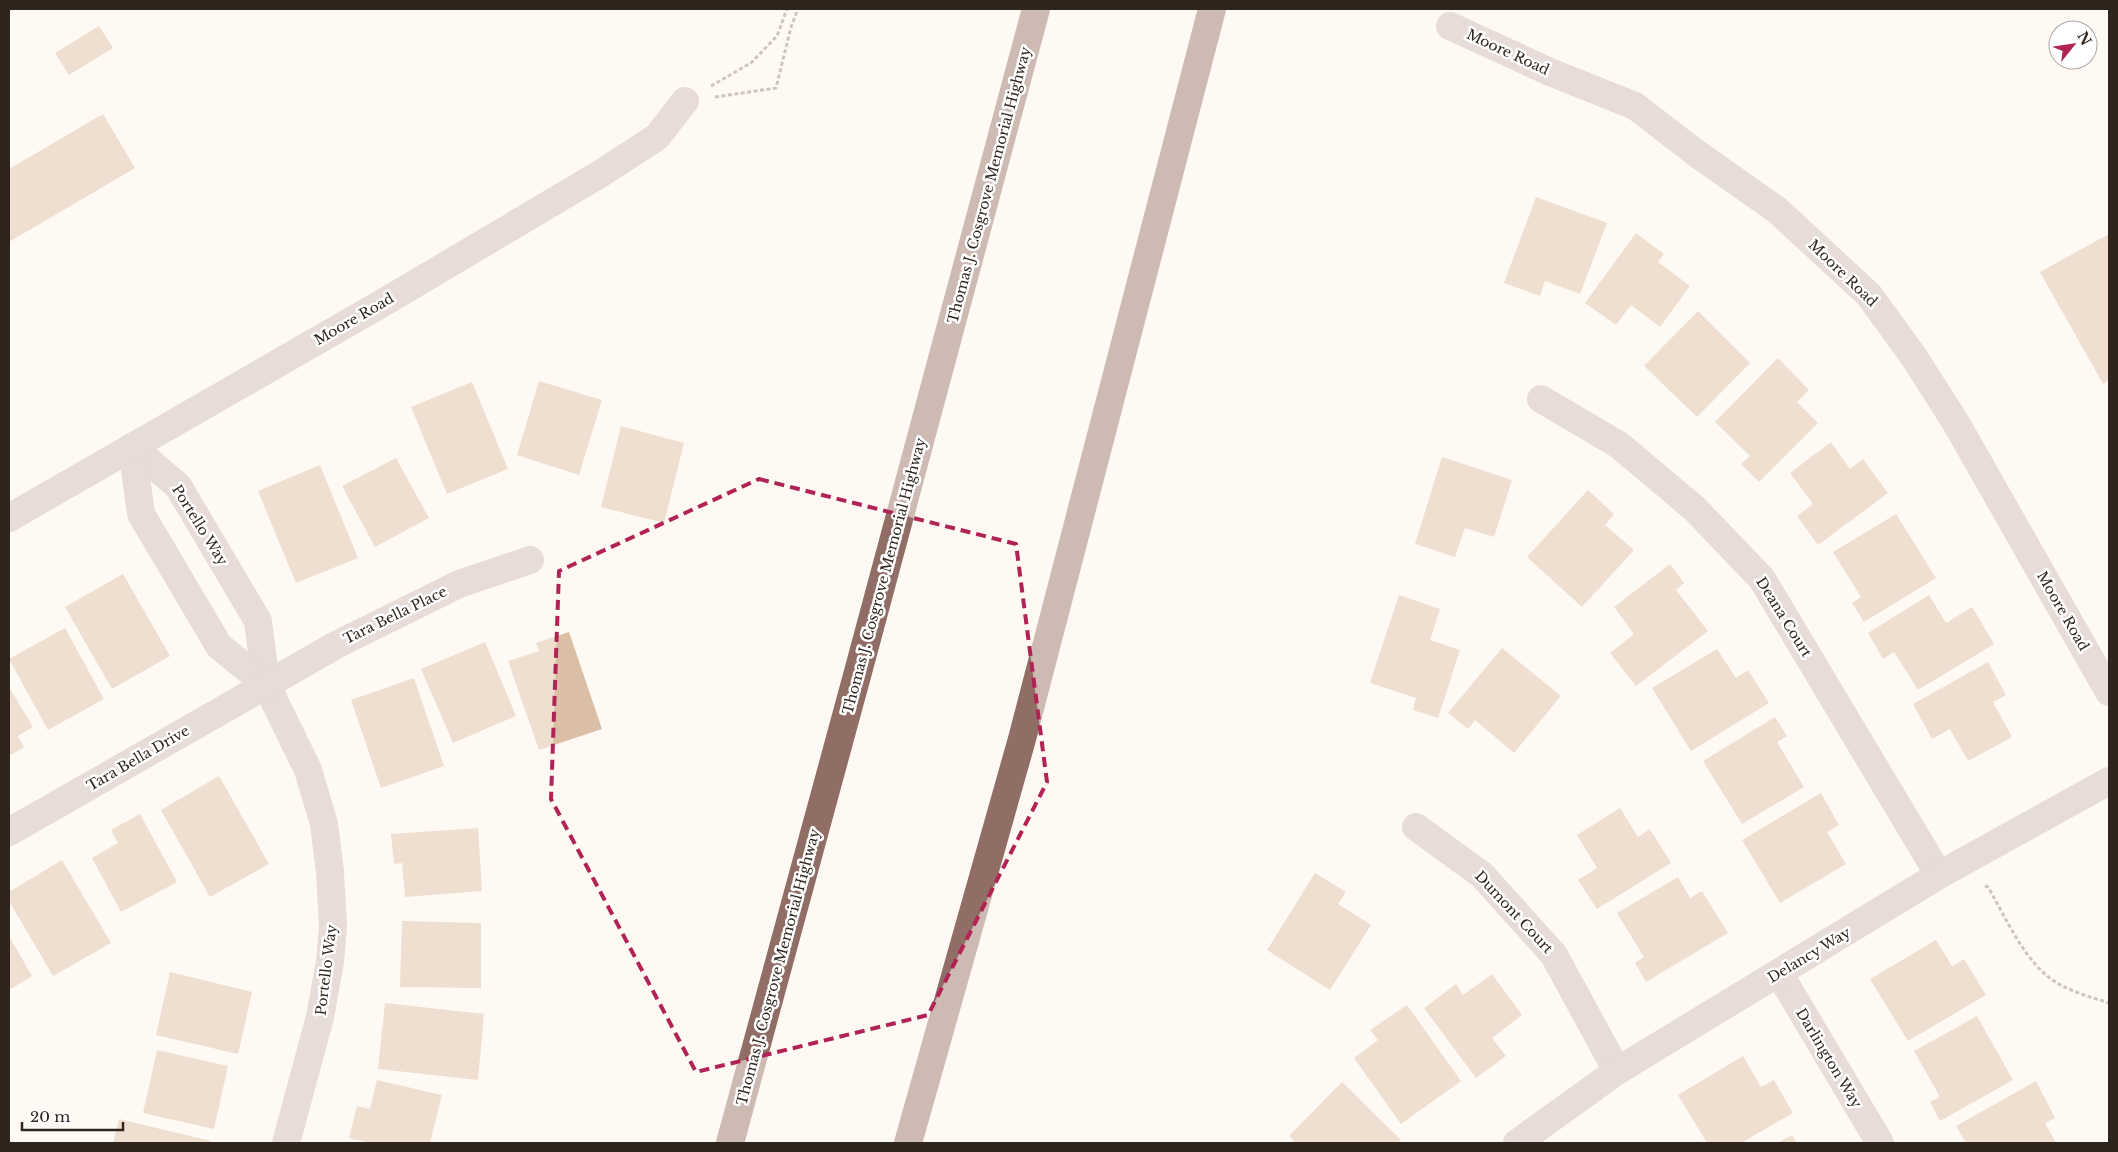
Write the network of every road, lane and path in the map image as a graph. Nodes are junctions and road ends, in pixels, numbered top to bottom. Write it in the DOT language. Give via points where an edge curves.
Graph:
graph roads {
  1 [pos="787,9"];
  2 [pos="798,9"];
  3 [pos="1036,9"];
  4 [pos="1212,9"];
  5 [pos="1450,26"];
  6 [pos="685,101"];
  7 [pos="1541,398"];
  8 [pos="132,447"];
  9 [pos="9,518"];
  10 [pos="530,560"];
  11 [pos="266,684"];
  12 [pos="2109,692"];
  13 [pos="2109,781"];
  14 [pos="1416,827"];
  15 [pos="9,832"];
  16 [pos="1939,875"];
  17 [pos="1779,973"];
  18 [pos="2109,1003"];
  19 [pos="1617,1070"];
  20 [pos="286,1143"];
  21 [pos="730,1143"];
  22 [pos="908,1143"];
  23 [pos="1518,1143"];
  24 [pos="1880,1143"];
  1 -- 6 [label="path" via="777,36 751,63"];
  2 -- 6 [label="path" via="776,88"];
  3 -- 21 [label="highway, Thomas J. Cosgrove Memorial Highway"];
  4 -- 22 [label="highway" via="1022,739"];
  5 -- 12 [label="street, Moore Road" via="1550,72 1635,106 1777,210 1869,295 1956,423"];
  6 -- 8 [label="street, Moore Road" via="657,136 600,174"];
  7 -- 16 [label="street, Deana Court" via="1619,445 1695,509 1762,579"];
  8 -- 9 [label="street, Moore Road"];
  8 -- 11 [label="street, Portello Way" via="178,486 258,620"];
  8 -- 11 [label="street, Portello Way" via="142,514 219,646"];
  10 -- 11 [label="street, Tara Bella Place" via="459,584"];
  11 -- 15 [label="street, Tara Bella Drive"];
  11 -- 20 [label="street, Portello Way" via="308,770 324,824 333,926 320,1017"];
  13 -- 16 [label="street, Delancy Way"];
  14 -- 19 [label="street, Dumont Court" via="1482,875 1554,955"];
  16 -- 17 [label="street, Delancy Way"];
  16 -- 18 [label="path" via="1988,887 2024,950 2046,975 2071,990"];
  17 -- 19 [label="street, Delancy Way"];
  17 -- 24 [label="street, Darlington Way"];
  19 -- 23 [label="street, Delancy Way"];
}
